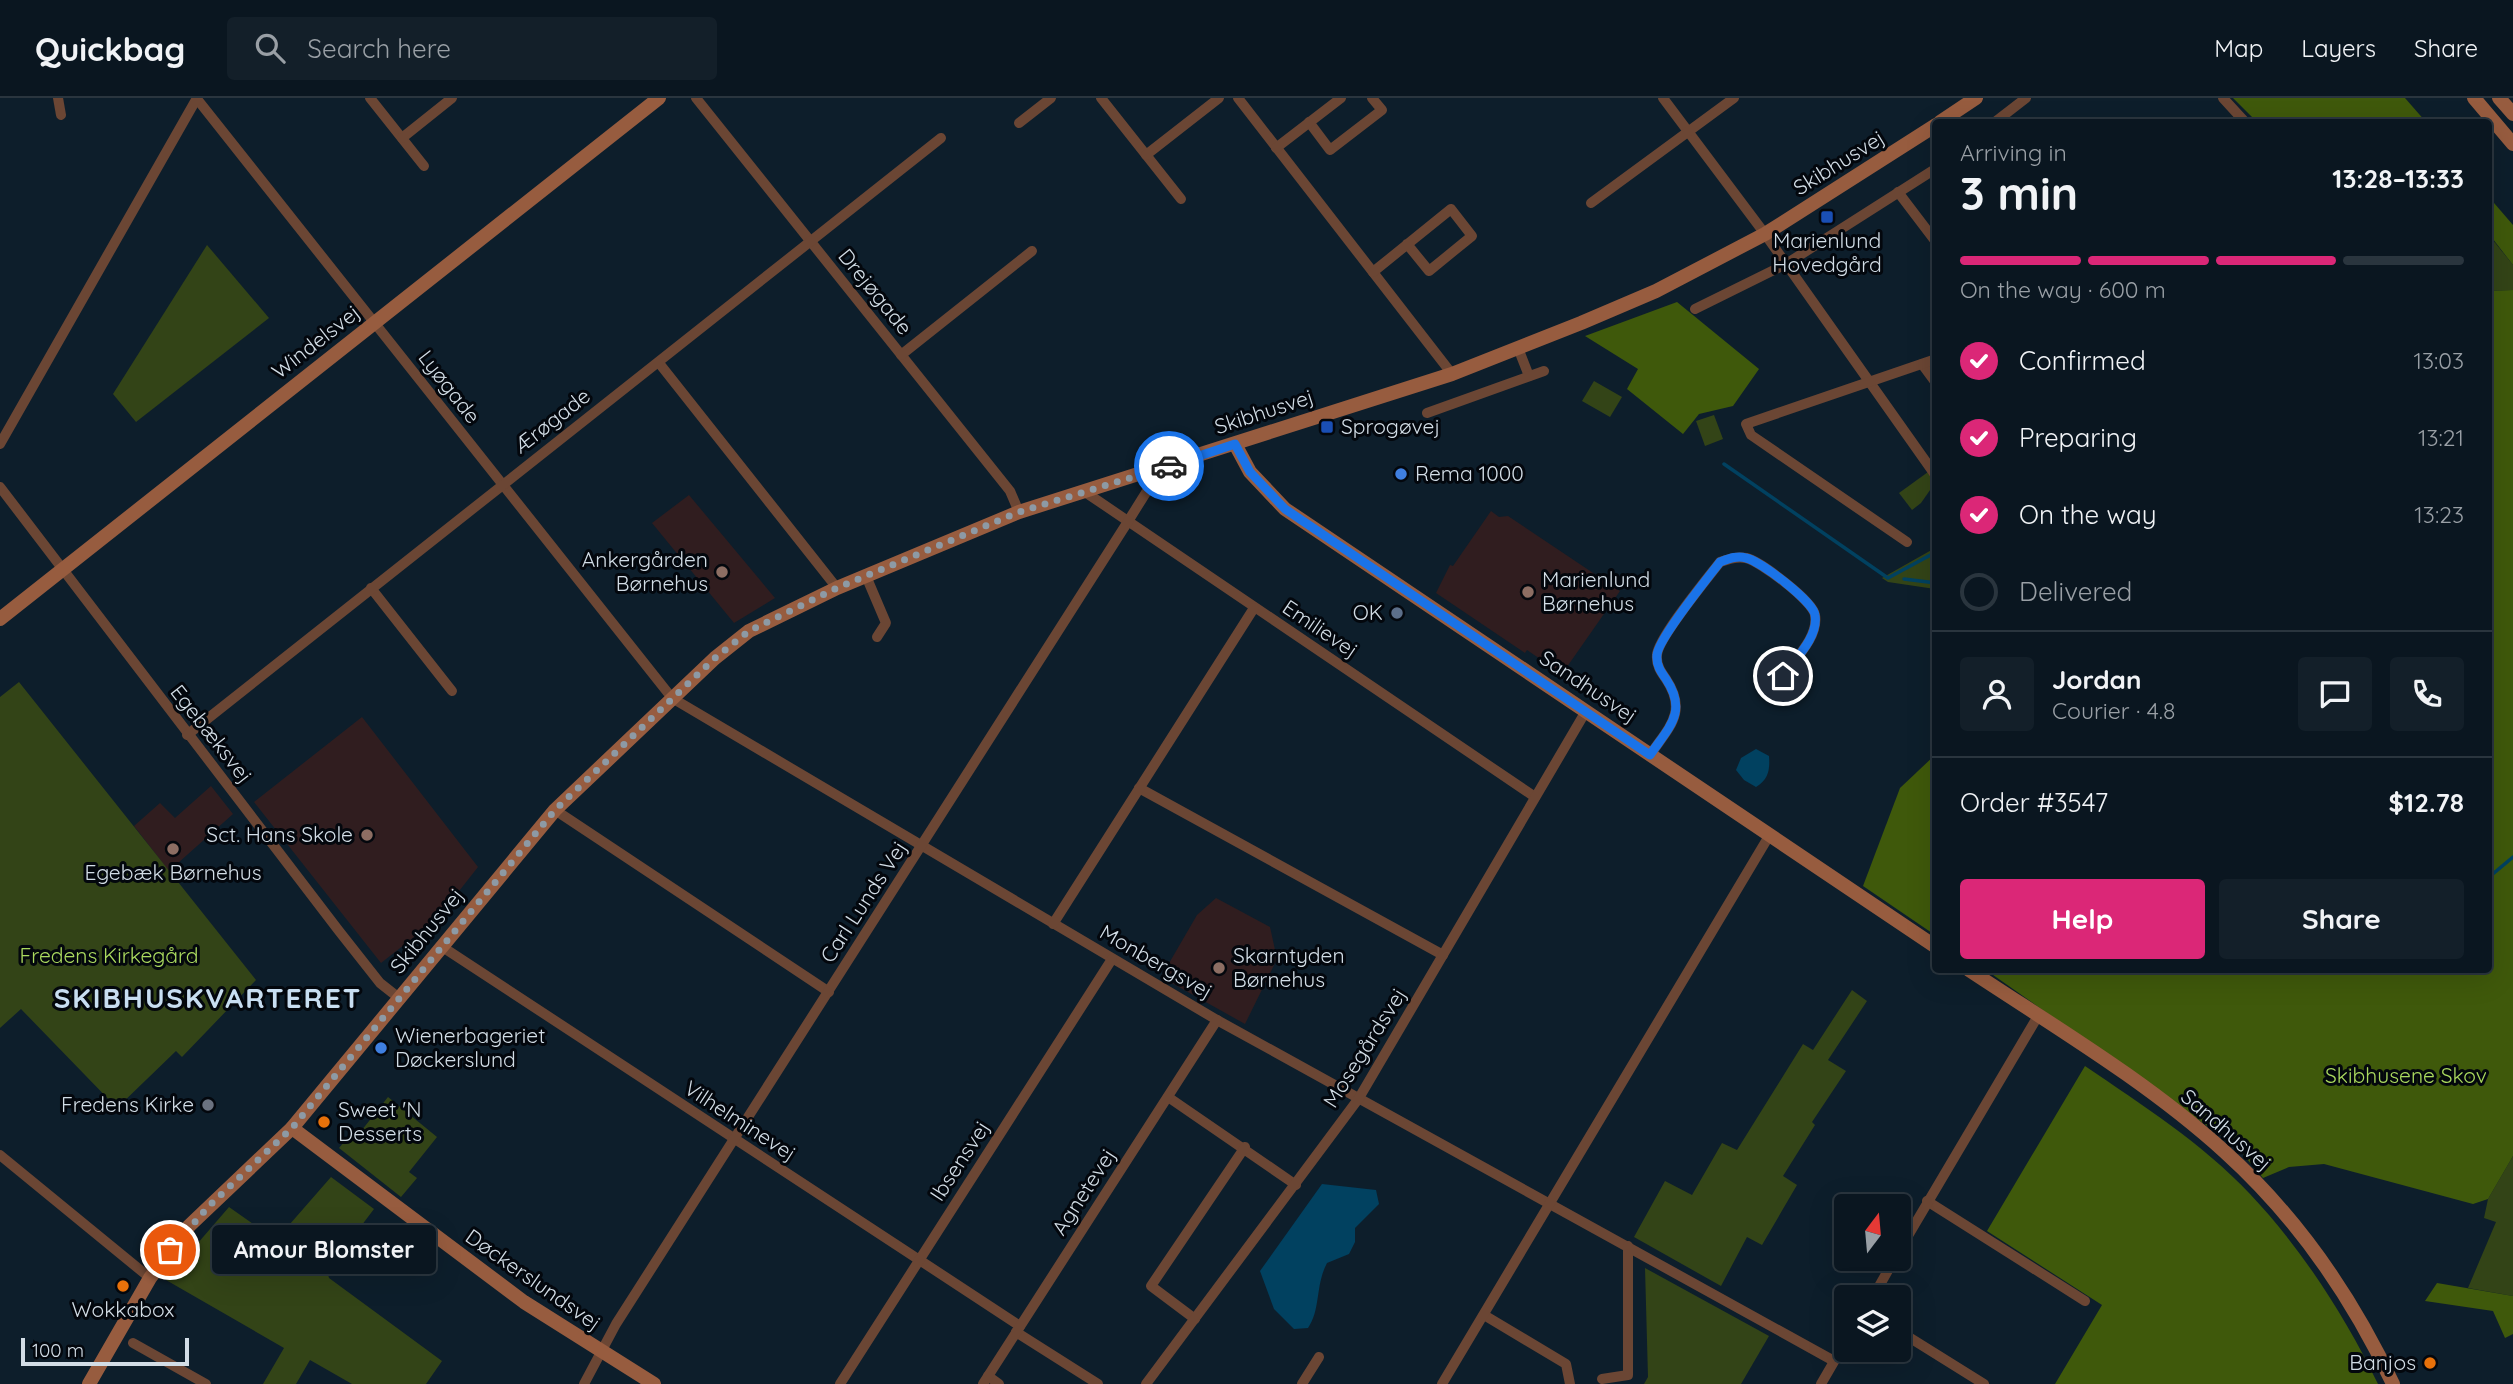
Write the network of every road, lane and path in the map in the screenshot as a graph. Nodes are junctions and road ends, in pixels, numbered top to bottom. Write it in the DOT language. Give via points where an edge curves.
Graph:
graph roads {
  1 [pos="58,98"];
  2 [pos="370,98"];
  3 [pos="452,98"];
  4 [pos="659,98"];
  5 [pos="696,98"];
  6 [pos="1051,98"];
  7 [pos="1101,98"];
  8 [pos="1219,98"];
  9 [pos="1238,98"];
  10 [pos="1341,98"];
  11 [pos="1373,98"];
  12 [pos="1664,98"];
  13 [pos="1734,98"];
  14 [pos="1976,98"];
  15 [pos="2026,98"];
  16 [pos="2223,98"];
  17 [pos="2474,98"];
  18 [pos="2499,98"];
  19 [pos="197,99"];
  20 [pos="2513,114"];
  21 [pos="61,115"];
  22 [pos="1945,119"];
  23 [pos="1999,119"];
  24 [pos="2242,119"];
  25 [pos="2492,119"];
  26 [pos="2492,119"];
  27 [pos="1309,122"];
  28 [pos="1019,123"];
  29 [pos="1932,128"];
  30 [pos="1688,132"];
  31 [pos="402,138"];
  32 [pos="941,138"];
  33 [pos="2513,144"];
  34 [pos="1276,148"];
  35 [pos="1146,155"];
  36 [pos="424,166"];
  37 [pos="1932,172"];
  38 [pos="1898,192"];
  39 [pos="1181,199"];
  40 [pos="1591,203"];
  41 [pos="1765,234"];
  42 [pos="1932,237"];
  43 [pos="810,242"];
  44 [pos="1407,244"];
  45 [pos="1032,251"];
  46 [pos="1786,264"];
  47 [pos="1373,272"];
  48 [pos="1695,309"];
  49 [pos="375,323"];
  50 [pos="1518,348"];
  51 [pos="901,355"];
  52 [pos="1932,360"];
  53 [pos="659,363"];
  54 [pos="1922,363"];
  55 [pos="1544,371"];
  56 [pos="1452,374"];
  57 [pos="1529,376"];
  58 [pos="1932,377"];
  59 [pos="1868,381"];
  60 [pos="1427,413"];
  61 [pos="0,444"];
  62 [pos="1235,444"];
  63 [pos="1932,470"];
  64 [pos="1153,471"];
  65 [pos="502,485"];
  66 [pos="0,487"];
  67 [pos="1085,492"];
  68 [pos="1019,512"];
  69 [pos="1127,523"];
  70 [pos="1907,542"];
  71 [pos="61,570"];
  72 [pos="866,576"];
  73 [pos="371,588"];
  74 [pos="837,588"];
  75 [pos="1254,608"];
  76 [pos="0,619"];
  77 [pos="877,637"];
  78 [pos="1783,676"];
  79 [pos="452,691"];
  80 [pos="672,698"];
  81 [pos="1586,711"];
  82 [pos="187,735"];
  83 [pos="1650,755"];
  84 [pos="1139,788"];
  85 [pos="1535,797"];
  86 [pos="555,810"];
  87 [pos="1769,836"];
  88 [pos="922,848"];
  89 [pos="1053,924"];
  90 [pos="1932,944"];
  91 [pos="441,946"];
  92 [pos="1443,955"];
  93 [pos="1112,959"];
  94 [pos="1974,973"];
  95 [pos="829,992"];
  96 [pos="399,998"];
  97 [pos="2038,1016"];
  98 [pos="1217,1020"];
  99 [pos="1168,1097"];
  100 [pos="1359,1098"];
  101 [pos="292,1128"];
  102 [pos="733,1140"];
  103 [pos="1245,1147"];
  104 [pos="0,1156"];
  105 [pos="1296,1185"];
  106 [pos="1927,1201"];
  107 [pos="1549,1202"];
  108 [pos="1911,1230"];
  109 [pos="1628,1246"];
  110 [pos="919,1260"];
  111 [pos="150,1278"];
  112 [pos="2085,1301"];
  113 [pos="1484,1315"];
  114 [pos="1195,1319"];
  115 [pos="1018,1329"];
  116 [pos="1911,1338"];
  117 [pos="133,1343"];
  118 [pos="599,1351"];
  119 [pos="1319,1357"];
  120 [pos="1834,1361"];
  121 [pos="1602,1379"];
  122 [pos="985,1380"];
  123 [pos="89,1384"];
  124 [pos="206,1384"];
  125 [pos="584,1384"];
  126 [pos="654,1384"];
  127 [pos="840,1384"];
  128 [pos="999,1384"];
  129 [pos="1098,1384"];
  130 [pos="1146,1384"];
  131 [pos="1302,1384"];
  132 [pos="1442,1384"];
  133 [pos="1570,1384"];
  134 [pos="1821,1384"];
  135 [pos="1984,1384"];
  136 [pos="2393,1384"];
  1 -- 21 [label="street"];
  2 -- 31 [label="street"];
  3 -- 31 [label="street"];
  4 -- 49 [label="street, Windelsvej"];
  5 -- 43 [label="street, Drejøgade"];
  6 -- 28 [label="street"];
  7 -- 35 [label="street"];
  8 -- 35 [label="street"];
  9 -- 34 [label="street"];
  10 -- 27 [label="street"];
  11 -- 27 [label="street" via="1382,110 1330,150"];
  12 -- 30 [label="street"];
  13 -- 30 [label="street"];
  14 -- 22 [label="street, Skibhusvej"];
  15 -- 23 [label="street"];
  16 -- 24 [label="street"];
  17 -- 25 [label="street"];
  18 -- 20 [label="street"];
  19 -- 49 [label="street, Lyøgade"];
  19 -- 61 [label="street"];
  26 -- 33 [label="street"];
  27 -- 34 [label="street"];
  29 -- 41 [label="street, Skibhusvej"];
  30 -- 40 [label="street"];
  30 -- 41 [label="street"];
  31 -- 36 [label="street"];
  32 -- 43 [label="street, Ærøgade"];
  34 -- 47 [label="street"];
  35 -- 39 [label="street"];
  37 -- 38 [label="street"];
  38 -- 42 [label="street"];
  38 -- 46 [label="street"];
  41 -- 46 [label="street"];
  41 -- 50 [label="street, Skibhusvej" via="1656,290"];
  43 -- 51 [label="street, Drejøgade"];
  43 -- 53 [label="street, Ærøgade"];
  44 -- 44 [label="street" via="1451,209 1472,236 1429,271"];
  44 -- 47 [label="street"];
  45 -- 51 [label="street"];
  46 -- 48 [label="street"];
  46 -- 59 [label="street"];
  47 -- 56 [label="street"];
  49 -- 65 [label="street, Lyøgade"];
  49 -- 71 [label="street, Windelsvej"];
  50 -- 56 [label="street, Skibhusvej"];
  50 -- 57 [label="street"];
  51 -- 68 [label="street, Drejøgade" via="1010,491"];
  52 -- 54 [label="street"];
  53 -- 65 [label="street, Ærøgade"];
  53 -- 74 [label="street"];
  54 -- 58 [label="street"];
  54 -- 59 [label="street"];
  55 -- 57 [label="street"];
  56 -- 62 [label="street, Skibhusvej"];
  57 -- 60 [label="street"];
  59 -- 63 [label="street"];
  59 -- 70 [label="street" via="1746,424 1751,435"];
  62 -- 64 [label="street, Skibhusvej"];
  62 -- 81 [label="street, Sandhusvej" via="1250,472 1285,509"];
  64 -- 67 [label="street, Skibhusvej"];
  64 -- 69 [label="street, Carl Lunds Vej" via="1152,483"];
  65 -- 73 [label="street, Ærøgade"];
  65 -- 80 [label="street, Lyøgade"];
  66 -- 71 [label="street, Egebæksvej"];
  67 -- 68 [label="street, Skibhusvej"];
  67 -- 69 [label="street, Emilievej"];
  68 -- 72 [label="street, Skibhusvej"];
  69 -- 75 [label="street, Emilievej"];
  69 -- 88 [label="street, Carl Lunds Vej"];
  71 -- 76 [label="street, Windelsvej"];
  71 -- 82 [label="street, Egebæksvej"];
  72 -- 74 [label="street, Skibhusvej"];
  72 -- 77 [label="street" via="886,623"];
  73 -- 79 [label="street"];
  73 -- 82 [label="street, Ærøgade"];
  74 -- 80 [label="street, Skibhusvej" via="749,631"];
  75 -- 84 [label="street"];
  75 -- 85 [label="street, Emilievej"];
  78 -- 83 [label="street" via="1811,637 1815,614 1808,602 1747,558 1720,562 1659,646 1659,668 1676,694 1677,707 1675,718"];
  80 -- 86 [label="street, Skibhusvej"];
  80 -- 88 [label="street, Monbergsvej"];
  81 -- 83 [label="street, Sandhusvej"];
  81 -- 85 [label="street, Mosegårdsvej"];
  82 -- 96 [label="street, Egebæksvej" via="380,983"];
  83 -- 87 [label="street, Sandhusvej"];
  84 -- 89 [label="street"];
  84 -- 92 [label="street"];
  85 -- 92 [label="street, Mosegårdsvej"];
  86 -- 91 [label="street, Skibhusvej"];
  86 -- 95 [label="street"];
  87 -- 90 [label="street, Sandhusvej"];
  87 -- 107 [label="street"];
  88 -- 89 [label="street, Monbergsvej"];
  88 -- 95 [label="street, Carl Lunds Vej"];
  89 -- 93 [label="street, Monbergsvej"];
  91 -- 96 [label="street, Skibhusvej"];
  91 -- 102 [label="street, Vilhelminevej"];
  92 -- 100 [label="street, Mosegårdsvej"];
  93 -- 98 [label="street, Monbergsvej"];
  93 -- 110 [label="street, Ibsensvej"];
  94 -- 97 [label="street, Sandhusvej"];
  95 -- 102 [label="street, Carl Lunds Vej"];
  96 -- 101 [label="street, Skibhusvej"];
  97 -- 106 [label="street"];
  97 -- 136 [label="street, Sandhusvej" via="2195,1127 2260,1186 2329,1271"];
  98 -- 99 [label="street, Agnetevej"];
  98 -- 100 [label="street, Monbergsvej"];
  99 -- 103 [label="street"];
  99 -- 115 [label="street, Agnetevej"];
  100 -- 105 [label="street, Mosegårdsvej"];
  100 -- 107 [label="street, Monbergsvej"];
  101 -- 111 [label="street, Skibhusvej" via="202,1212"];
  101 -- 118 [label="street, Døckerslundsvej" via="524,1302"];
  102 -- 110 [label="street, Vilhelminevej"];
  102 -- 118 [label="street, Carl Lunds Vej"];
  103 -- 105 [label="street"];
  103 -- 114 [label="street" via="1151,1286"];
  104 -- 111 [label="street"];
  105 -- 114 [label="street, Mosegårdsvej"];
  106 -- 108 [label="street"];
  106 -- 112 [label="street"];
  107 -- 109 [label="street, Monbergsvej"];
  107 -- 113 [label="street"];
  109 -- 120 [label="street, Monbergsvej"];
  109 -- 121 [label="street" via="1628,1375"];
  110 -- 115 [label="street, Vilhelminevej"];
  110 -- 127 [label="street, Ibsensvej"];
  111 -- 123 [label="street, Skibhusvej"];
  113 -- 132 [label="street"];
  113 -- 133 [label="street" via="1566,1364"];
  114 -- 130 [label="street, Mosegårdsvej"];
  115 -- 122 [label="street, Agnetevej"];
  115 -- 129 [label="street"];
  116 -- 135 [label="street"];
  117 -- 124 [label="street"];
  118 -- 125 [label="street, Carl Lunds Vej"];
  118 -- 126 [label="street, Døckerslundsvej"];
  119 -- 131 [label="street"];
  120 -- 134 [label="street"];
  122 -- 128 [label="street"];
}
